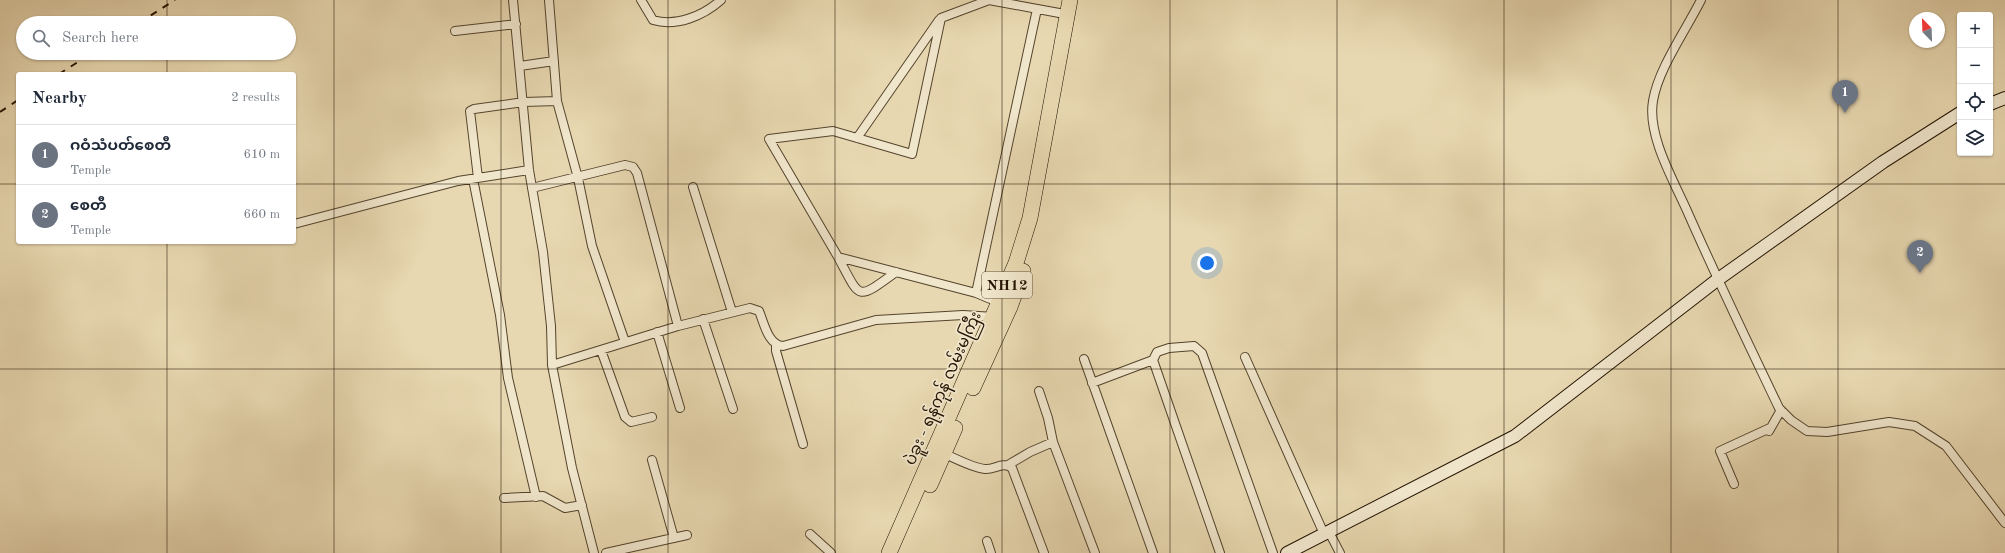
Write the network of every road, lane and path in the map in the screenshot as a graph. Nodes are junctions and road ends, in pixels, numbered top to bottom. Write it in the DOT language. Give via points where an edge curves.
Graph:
graph roads {
  1 [pos="513,0"];
  2 [pos="549,0"];
  3 [pos="641,0"];
  4 [pos="721,0"];
  5 [pos="1078,0"];
  6 [pos="1701,0"];
  7 [pos="1037,9"];
  8 [pos="1070,10"];
  9 [pos="941,18"];
  10 [pos="516,24"];
  11 [pos="455,31"];
  12 [pos="554,61"];
  13 [pos="520,66"];
  14 [pos="2005,98"];
  15 [pos="557,101"];
  16 [pos="524,102"];
  17 [pos="1993,103"];
  18 [pos="1957,115"];
  19 [pos="857,138"];
  20 [pos="529,170"];
  21 [pos="475,178"];
  22 [pos="578,178"];
  23 [pos="693,187"];
  24 [pos="532,188"];
  25 [pos="296,223"];
  26 [pos="838,257"];
  27 [pos="896,272"];
  28 [pos="1717,280"];
  29 [pos="976,293"];
  30 [pos="732,312"];
  31 [pos="999,313"];
  32 [pos="703,319"];
  33 [pos="678,326"];
  34 [pos="657,332"];
  35 [pos="625,342"];
  36 [pos="776,345"];
  37 [pos="601,350"];
  38 [pos="1245,357"];
  39 [pos="1084,359"];
  40 [pos="1153,360"];
  41 [pos="552,365"];
  42 [pos="1092,384"];
  43 [pos="1039,391"];
  44 [pos="680,408"];
  45 [pos="733,409"];
  46 [pos="1781,410"];
  47 [pos="652,417"];
  48 [pos="1054,442"];
  49 [pos="802,444"];
  50 [pos="939,451"];
  51 [pos="652,460"];
  52 [pos="1008,465"];
  53 [pos="1734,484"];
  54 [pos="536,497"];
  55 [pos="504,498"];
  56 [pos="582,505"];
  57 [pos="2005,522"];
  58 [pos="1326,533"];
  59 [pos="810,534"];
  60 [pos="687,535"];
  61 [pos="674,538"];
  62 [pos="987,541"];
  63 [pos="594,553"];
  64 [pos="606,553"];
  65 [pos="831,553"];
  66 [pos="889,553"];
  67 [pos="898,553"];
  68 [pos="991,553"];
  69 [pos="1044,553"];
  70 [pos="1095,553"];
  71 [pos="1152,553"];
  72 [pos="1220,553"];
  73 [pos="1272,553"];
  74 [pos="1287,553"];
  75 [pos="1340,553"];
  1 -- 10 [label="street"];
  2 -- 12 [label="street"];
  3 -- 4 [label="street" via="653,20 664,24 696,17"];
  5 -- 8 [label="highway, ပဲခူး - ရန်ကုန် လမ်းမကြီး / NH12"];
  6 -- 28 [label="street" via="1659,80 1653,101 1653,122 1660,147"];
  7 -- 8 [label="street"];
  7 -- 9 [label="street" via="989,0"];
  7 -- 29 [label="street"];
  8 -- 31 [label="highway, ပဲခူး - ရန်ကုန် လမ်းမကြီး / NH12" via="1037,220 1025,266"];
  9 -- 19 [label="street"];
  9 -- 19 [label="street" via="912,154"];
  10 -- 11 [label="street"];
  10 -- 13 [label="street"];
  12 -- 13 [label="street"];
  12 -- 15 [label="street"];
  13 -- 16 [label="street"];
  14 -- 17 [label="street"];
  15 -- 16 [label="street"];
  15 -- 22 [label="street"];
  16 -- 20 [label="street"];
  16 -- 21 [label="street" via="470,111"];
  18 -- 28 [label="street" via="1883,162"];
  19 -- 26 [label="street" via="832,131 769,139"];
  20 -- 21 [label="street"];
  20 -- 24 [label="street"];
  21 -- 25 [label="street"];
  21 -- 54 [label="street" via="500,315 508,378"];
  22 -- 24 [label="street"];
  22 -- 33 [label="street" via="625,165 633,167 637,173"];
  22 -- 35 [label="street" via="592,246"];
  23 -- 30 [label="street"];
  24 -- 41 [label="street" via="543,252"];
  26 -- 27 [label="street"];
  26 -- 27 [label="street" via="855,289 860,293 867,293"];
  27 -- 29 [label="street"];
  28 -- 46 [label="street"];
  28 -- 58 [label="street" via="1515,436"];
  29 -- 31 [label="street"];
  30 -- 32 [label="street"];
  30 -- 36 [label="street" via="750,308 759,312 772,342"];
  31 -- 36 [label="street" via="876,320 782,346"];
  31 -- 50 [label="highway, ပဲခူး - ရန်ကုန် လမ်းမကြီး / NH12"];
  32 -- 33 [label="street"];
  32 -- 45 [label="street"];
  33 -- 34 [label="street"];
  34 -- 35 [label="street"];
  34 -- 44 [label="street"];
  35 -- 37 [label="street"];
  36 -- 49 [label="street"];
  37 -- 41 [label="street"];
  37 -- 47 [label="street" via="625,416 631,422"];
  38 -- 58 [label="street"];
  39 -- 42 [label="street"];
  40 -- 42 [label="street"];
  40 -- 72 [label="street"];
  40 -- 73 [label="street" via="1156,352 1169,348 1194,346 1202,353"];
  41 -- 56 [label="street" via="572,468"];
  42 -- 71 [label="street"];
  43 -- 48 [label="street"];
  46 -- 53 [label="street" via="1770,430 1720,451"];
  46 -- 57 [label="street" via="1807,431 1827,432 1889,422 1915,426 1946,446"];
  48 -- 52 [label="street"];
  48 -- 70 [label="street"];
  50 -- 52 [label="street" via="983,469"];
  50 -- 66 [label="highway, ပဲခူး - ရန်ကုန် လမ်းမကြီး / NH12"];
  50 -- 67 [label="highway, ပဲခူး - ရန်ကုန် လမ်းမကြီး / NH12"];
  51 -- 61 [label="street"];
  52 -- 69 [label="street" via="1012,468"];
  54 -- 55 [label="street"];
  54 -- 56 [label="street" via="542,496 565,508"];
  56 -- 63 [label="street"];
  58 -- 74 [label="street"];
  58 -- 75 [label="street"];
  59 -- 65 [label="street"];
  60 -- 61 [label="street"];
  61 -- 64 [label="street"];
  62 -- 68 [label="street"];
}
